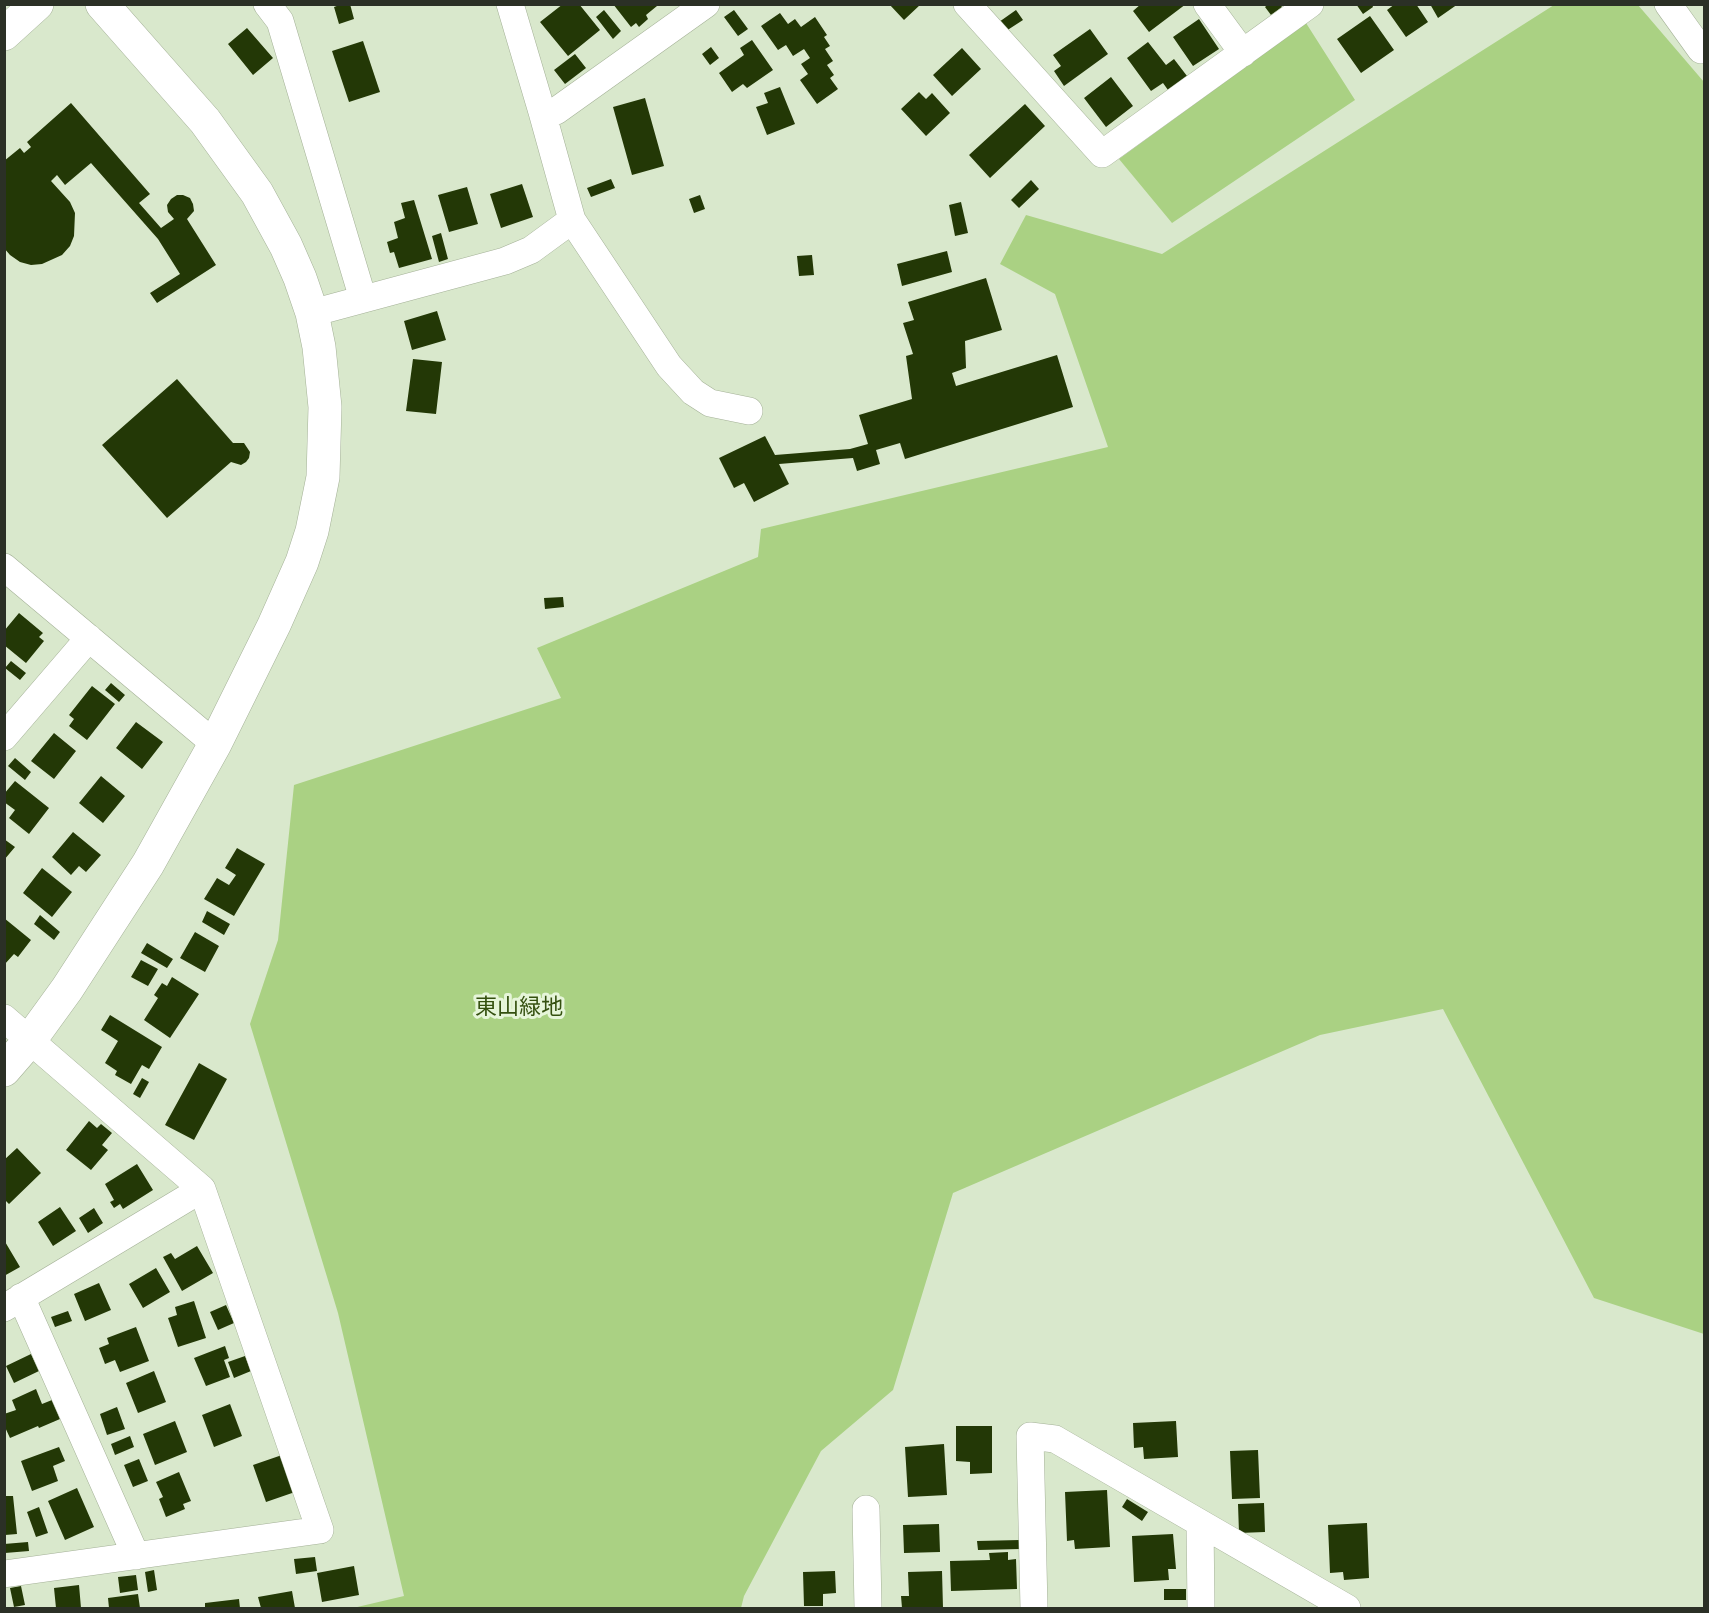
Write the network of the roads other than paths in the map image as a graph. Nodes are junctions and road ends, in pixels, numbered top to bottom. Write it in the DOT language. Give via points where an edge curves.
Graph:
graph roads {
  1 [pos="37,4"];
  2 [pos="102,4"];
  3 [pos="267,4"];
  4 [pos="510,4"];
  5 [pos="706,4"];
  6 [pos="967,4"];
  7 [pos="1207,4"];
  8 [pos="1310,4"];
  9 [pos="1668,4"];
  10 [pos="4,34"];
  11 [pos="1704,49"];
  12 [pos="1243,52"];
  13 [pos="542,112"];
  14 [pos="572,220"];
  15 [pos="363,298"];
  16 [pos="312,313"];
  17 [pos="749,411"];
  18 [pos="4,567"];
  19 [pos="89,638"];
  20 [pos="4,738"];
  21 [pos="215,744"];
  22 [pos="4,1018"];
  23 [pos="30,1040"];
  24 [pos="4,1070"];
  25 [pos="202,1188"];
  26 [pos="13,1302"];
  27 [pos="866,1509"];
  28 [pos="1200,1523"];
  29 [pos="136,1556"];
  30 [pos="4,1574"];
  31 [pos="868,1608"];
  32 [pos="1034,1608"];
  33 [pos="1201,1608"];
  34 [pos="1347,1608"];
  1 -- 10 [label="street"];
  2 -- 16 [label="street" via="205,121 238,165 286,246"];
  3 -- 15 [label="street" via="280,21"];
  4 -- 13 [label="street"];
  5 -- 13 [label="street" via="556,111"];
  6 -- 12 [label="street" via="1102,154"];
  7 -- 12 [label="street"];
  8 -- 12 [label="street"];
  9 -- 11 [label="street"];
  13 -- 14 [label="street"];
  14 -- 15 [label="street" via="531,250 505,261"];
  14 -- 17 [label="street" via="669,366 693,392 711,403"];
  15 -- 16 [label="street"];
  16 -- 21 [label="street" via="325,407 319,504 302,562"];
  18 -- 19 [label="street"];
  19 -- 20 [label="street"];
  19 -- 21 [label="street"];
  21 -- 23 [label="street" via="148,864"];
  22 -- 23 [label="street"];
  23 -- 24 [label="street"];
  23 -- 25 [label="street"];
  25 -- 26 [label="street"];
  25 -- 29 [label="street" via="320,1530"];
  26 -- 29 [label="street"];
  27 -- 31 [label="street"];
  28 -- 32 [label="street" via="1055,1439 1030,1436"];
  28 -- 33 [label="street"];
  28 -- 34 [label="street"];
  29 -- 30 [label="street"];
}
